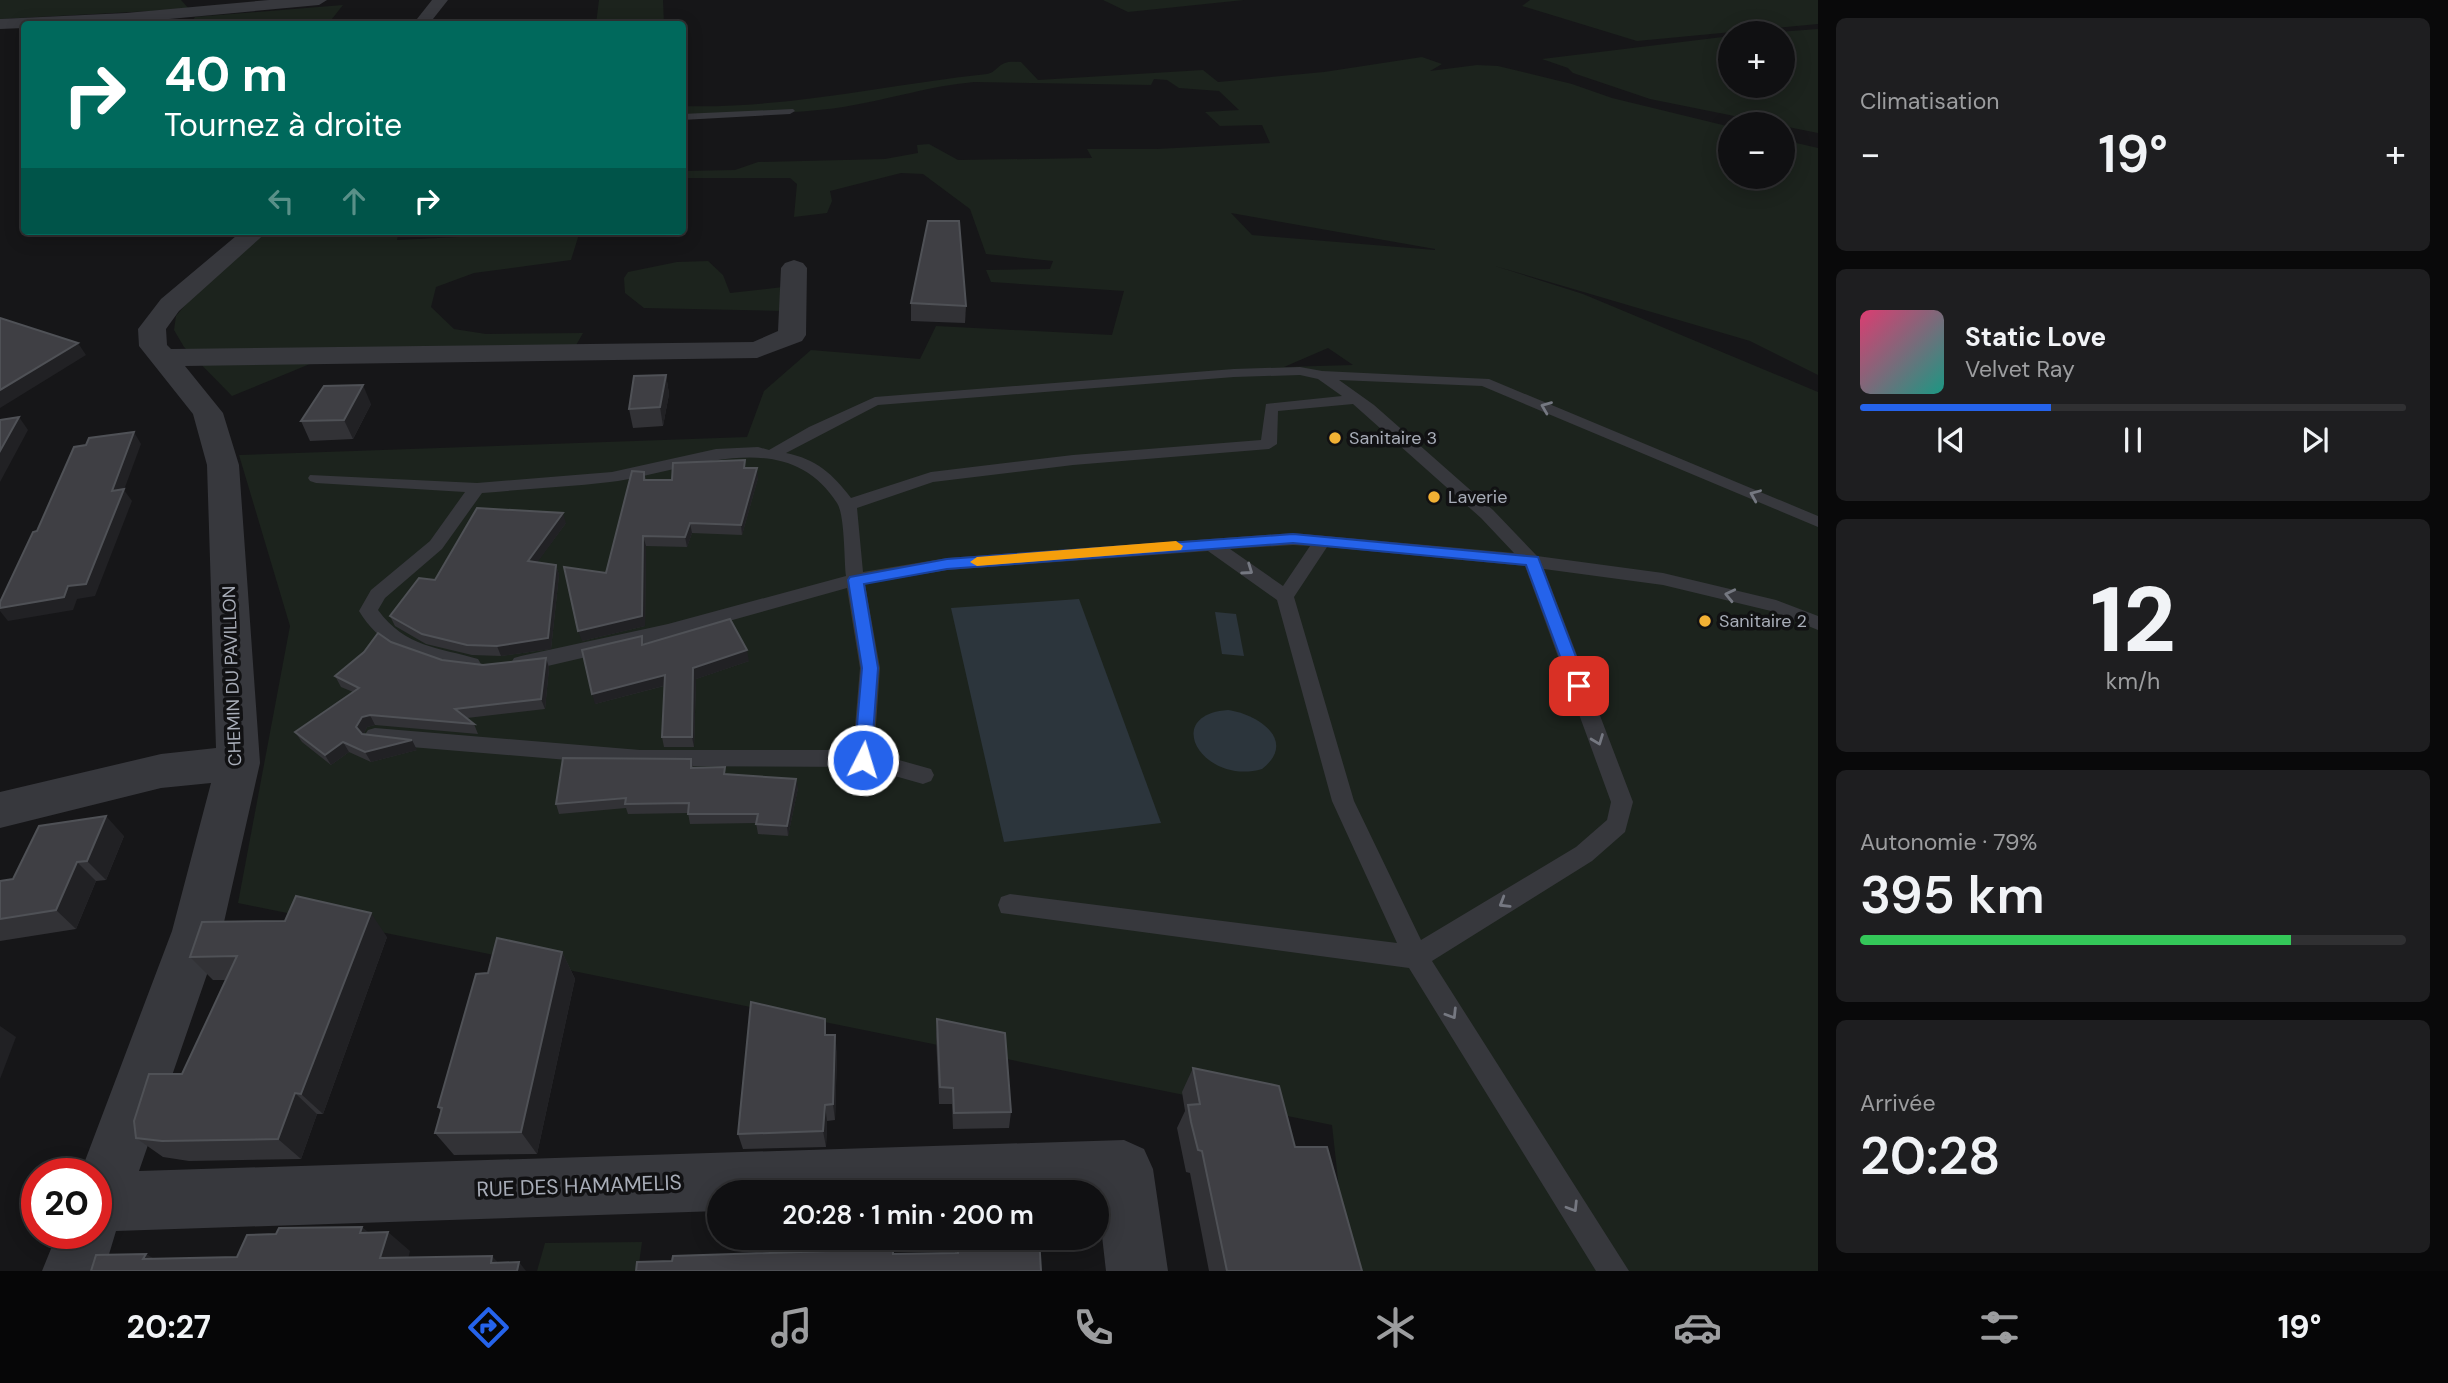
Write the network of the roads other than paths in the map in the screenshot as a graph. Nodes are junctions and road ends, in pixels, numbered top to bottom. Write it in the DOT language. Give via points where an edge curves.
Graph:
graph roads {
  1 [pos="319,0"];
  2 [pos="440,0"];
  3 [pos="63,21"];
  4 [pos="423,21"];
  5 [pos="21,23"];
  6 [pos="0,24"];
  7 [pos="790,111"];
  8 [pos="686,117"];
  9 [pos="251,235"];
  10 [pos="794,268"];
  11 [pos="164,358"];
  12 [pos="1322,375"];
  13 [pos="1356,399"];
  14 [pos="771,455"];
  15 [pos="316,478"];
  16 [pos="477,488"];
  17 [pos="848,505"];
  18 [pos="1818,522"];
  19 [pos="1322,541"];
  20 [pos="1210,544"];
  21 [pos="1532,561"];
  22 [pos="855,580"];
  23 [pos="1286,597"];
  24 [pos="1818,623"];
  25 [pos="375,736"];
  26 [pos="863,760"];
  27 [pos="238,763"];
  28 [pos="923,775"];
  29 [pos="0,810"];
  30 [pos="1010,905"];
  31 [pos="1416,957"];
  32 [pos="112,1165"];
  33 [pos="112,1214"];
  34 [pos="81,1249"];
  35 [pos="73,1271"];
  36 [pos="1137,1271"];
  37 [pos="1614,1271"];
  1 -- 3 [label="street"];
  2 -- 4 [label="street"];
  5 -- 6 [label="street"];
  7 -- 8 [label="lane"];
  9 -- 11 [label="street, CHEMIN DU PAVILLON" via="170,305 152,329 153,346"];
  10 -- 11 [label="street" via="792,335 757,350"];
  11 -- 27 [label="street, CHEMIN DU PAVILLON" via="208,413 223,465"];
  12 -- 13 [label="lane"];
  12 -- 14 [label="lane" via="1234,373 875,401"];
  18 -- 12 [label="lane, one-way" via="1484,382"];
  13 -- 17 [label="lane" via="1270,407 1269,444 931,477"];
  13 -- 21 [label="lane" via="1487,514"];
  14 -- 16 [label="lane" via="716,454 612,477"];
  14 -- 17 [label="lane" via="796,460 827,478"];
  15 -- 16 [label="lane"];
  16 -- 22 [label="lane" via="436,545 378,594 368,611 378,627 404,645 447,661 493,665 539,661"];
  17 -- 22 [label="lane"];
  19 -- 20 [label="lane"];
  19 -- 21 [label="lane"];
  19 -- 23 [label="lane"];
  20 -- 22 [label="lane" via="947,564"];
  20 -- 23 [label="lane, one-way"];
  24 -- 21 [label="lane, one-way" via="1776,606 1663,579"];
  21 -- 31 [label="lane, one-way" via="1622,802 1616,825 1584,854"];
  22 -- 26 [label="lane" via="870,668"];
  23 -- 31 [label="lane" via="1343,801"];
  25 -- 26 [label="lane" via="640,758"];
  26 -- 28 [label="lane"];
  27 -- 29 [label="street" via="161,771"];
  27 -- 32 [label="street, CHEMIN DU PAVILLON" via="197,931"];
  30 -- 31 [label="lane"];
  31 -- 37 [label="lane, one-way"];
  33 -- 36 [label="street, RUE DES HAMAMELIS" via="1124,1169"];
  34 -- 35 [label="street, CHEMIN DU PAVILLON"];
}
